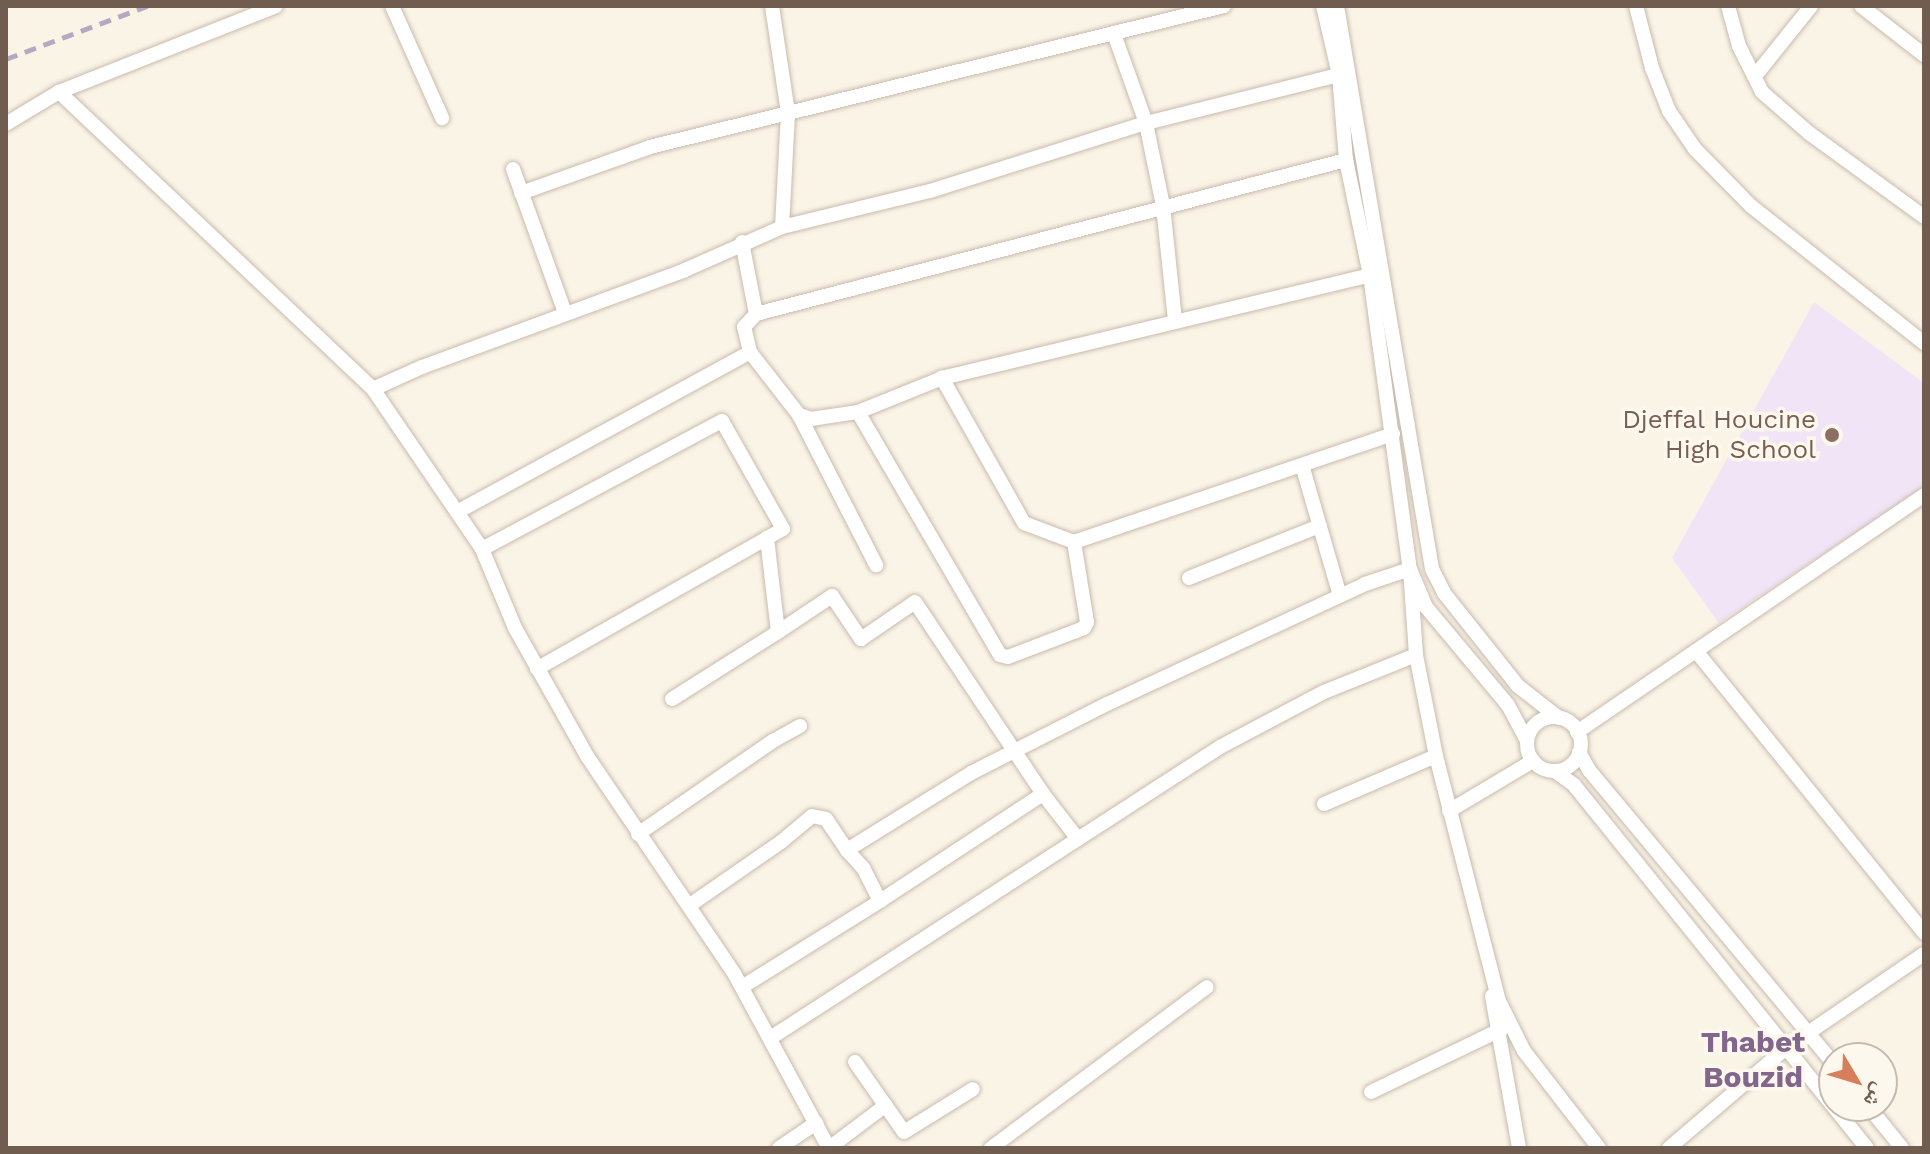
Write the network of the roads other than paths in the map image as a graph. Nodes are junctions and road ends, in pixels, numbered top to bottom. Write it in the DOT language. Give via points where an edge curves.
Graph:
graph roads {
  1 [pos="276,6"];
  2 [pos="392,6"];
  3 [pos="772,6"];
  4 [pos="1224,6"];
  5 [pos="1323,6"];
  6 [pos="1337,6"];
  7 [pos="1636,6"];
  8 [pos="1728,6"];
  9 [pos="1811,6"];
  10 [pos="1861,6"];
  11 [pos="1114,34"];
  12 [pos="1924,55"];
  13 [pos="1339,75"];
  14 [pos="1755,76"];
  15 [pos="59,92"];
  16 [pos="788,113"];
  17 [pos="442,118"];
  18 [pos="1146,123"];
  19 [pos="6,124"];
  20 [pos="1346,160"];
  21 [pos="513,169"];
  22 [pos="521,193"];
  23 [pos="1163,206"];
  24 [pos="1924,217"];
  25 [pos="782,227"];
  26 [pos="742,242"];
  27 [pos="1370,275"];
  28 [pos="565,313"];
  29 [pos="756,314"];
  30 [pos="1175,321"];
  31 [pos="1924,343"];
  32 [pos="750,352"];
  33 [pos="942,378"];
  34 [pos="373,389"];
  35 [pos="858,412"];
  36 [pos="799,415"];
  37 [pos="1393,434"];
  38 [pos="1302,465"];
  39 [pos="1924,495"];
  40 [pos="457,512"];
  41 [pos="1320,526"];
  42 [pos="767,538"];
  43 [pos="1074,542"];
  44 [pos="482,549"];
  45 [pos="876,565"];
  46 [pos="1410,569"];
  47 [pos="1189,578"];
  48 [pos="1340,596"];
  49 [pos="778,632"];
  50 [pos="1696,651"];
  51 [pos="1416,655"];
  52 [pos="537,669"];
  53 [pos="672,699"];
  54 [pos="1559,718"];
  55 [pos="800,726"];
  56 [pos="1577,732"];
  57 [pos="1527,740"];
  58 [pos="1013,749"];
  59 [pos="1579,752"];
  60 [pos="1436,756"];
  61 [pos="1533,761"];
  62 [pos="1555,771"];
  63 [pos="1043,794"];
  64 [pos="1324,804"];
  65 [pos="1449,811"];
  66 [pos="638,834"];
  67 [pos="1078,839"];
  68 [pos="847,850"];
  69 [pos="880,901"];
  70 [pos="690,905"];
  71 [pos="1924,933"];
  72 [pos="1924,954"];
  73 [pos="742,987"];
  74 [pos="1207,987"];
  75 [pos="1503,1029"];
  76 [pos="1808,1032"];
  77 [pos="772,1037"];
  78 [pos="1818,1044"];
  79 [pos="1786,1048"];
  80 [pos="855,1062"];
  81 [pos="973,1089"];
  82 [pos="1371,1092"];
  83 [pos="886,1105"];
  84 [pos="1881,1122"];
  85 [pos="816,1123"];
  86 [pos="779,1148"];
  87 [pos="829,1148"];
  88 [pos="991,1148"];
  89 [pos="1519,1148"];
  90 [pos="1599,1148"];
  91 [pos="1669,1148"];
  92 [pos="1867,1148"];
  93 [pos="1902,1148"];
  1 -- 15 [label="street"];
  2 -- 17 [label="street"];
  3 -- 16 [label="street"];
  4 -- 11 [label="street"];
  5 -- 13 [label="street"];
  6 -- 54 [label="street" via="1432,569 1444,593 1518,686"];
  7 -- 31 [label="street" via="1669,111 1695,149 1751,206"];
  8 -- 14 [label="street" via="1739,46"];
  9 -- 14 [label="street"];
  10 -- 12 [label="street"];
  11 -- 16 [label="street"];
  11 -- 18 [label="street"];
  13 -- 18 [label="street"];
  13 -- 20 [label="street"];
  14 -- 24 [label="street" via="1762,92 1809,133"];
  15 -- 19 [label="street"];
  15 -- 34 [label="street"];
  16 -- 22 [label="street" via="650,147"];
  16 -- 25 [label="street"];
  18 -- 23 [label="street"];
  18 -- 25 [label="street" via="930,191"];
  20 -- 23 [label="street"];
  20 -- 27 [label="street"];
  21 -- 22 [label="street"];
  22 -- 28 [label="street"];
  23 -- 29 [label="street"];
  23 -- 30 [label="street"];
  25 -- 26 [label="street"];
  26 -- 28 [label="street" via="685,270"];
  26 -- 29 [label="street"];
  27 -- 30 [label="street"];
  27 -- 37 [label="street"];
  28 -- 34 [label="street"];
  29 -- 32 [label="street" via="744,327"];
  30 -- 33 [label="street"];
  32 -- 36 [label="street"];
  32 -- 40 [label="street"];
  33 -- 35 [label="street"];
  33 -- 43 [label="street" via="1024,523"];
  34 -- 40 [label="street"];
  35 -- 36 [label="street" via="811,419"];
  35 -- 43 [label="street" via="1002,656 1086,626"];
  36 -- 45 [label="street"];
  37 -- 38 [label="street"];
  37 -- 46 [label="street"];
  38 -- 41 [label="street"];
  38 -- 43 [label="street"];
  39 -- 50 [label="street"];
  40 -- 44 [label="street"];
  41 -- 47 [label="street"];
  41 -- 48 [label="street"];
  42 -- 44 [label="street" via="783,529 722,421"];
  42 -- 49 [label="street"];
  42 -- 52 [label="street"];
  44 -- 52 [label="street"];
  46 -- 48 [label="street"];
  46 -- 51 [label="street"];
  46 -- 57 [label="street" via="1426,607 1508,705"];
  48 -- 58 [label="street"];
  49 -- 53 [label="street"];
  49 -- 58 [label="street" via="832,596 861,639 915,602"];
  50 -- 56 [label="street"];
  50 -- 71 [label="street"];
  51 -- 60 [label="street"];
  51 -- 67 [label="street" via="1324,692 1220,747"];
  52 -- 66 [label="street"];
  54 -- 56 [label="street"];
  54 -- 57 [label="street" via="1539,722"];
  55 -- 66 [label="street"];
  56 -- 59 [label="street"];
  57 -- 61 [label="street"];
  58 -- 63 [label="street"];
  58 -- 68 [label="street"];
  59 -- 62 [label="street" via="1570,765"];
  59 -- 76 [label="street"];
  60 -- 64 [label="street"];
  60 -- 65 [label="street"];
  61 -- 62 [label="street"];
  61 -- 65 [label="street"];
  62 -- 79 [label="street" via="1574,785"];
  63 -- 67 [label="street"];
  63 -- 69 [label="street"];
  65 -- 75 [label="street"];
  66 -- 70 [label="street"];
  67 -- 77 [label="street"];
  68 -- 69 [label="street"];
  68 -- 70 [label="street" via="826,819 812,816"];
  69 -- 73 [label="street"];
  70 -- 73 [label="street"];
  72 -- 76 [label="street"];
  73 -- 77 [label="street"];
  74 -- 88 [label="street"];
  75 -- 82 [label="street"];
  75 -- 89 [label="street"];
  75 -- 90 [label="street"];
  76 -- 78 [label="street"];
  76 -- 79 [label="street"];
  77 -- 85 [label="street"];
  79 -- 91 [label="street"];
  79 -- 92 [label="street"];
  80 -- 83 [label="street"];
  81 -- 83 [label="street" via="904,1132"];
  83 -- 87 [label="street"];
  84 -- 93 [label="street"];
  85 -- 86 [label="street"];
  85 -- 87 [label="street"];
}
